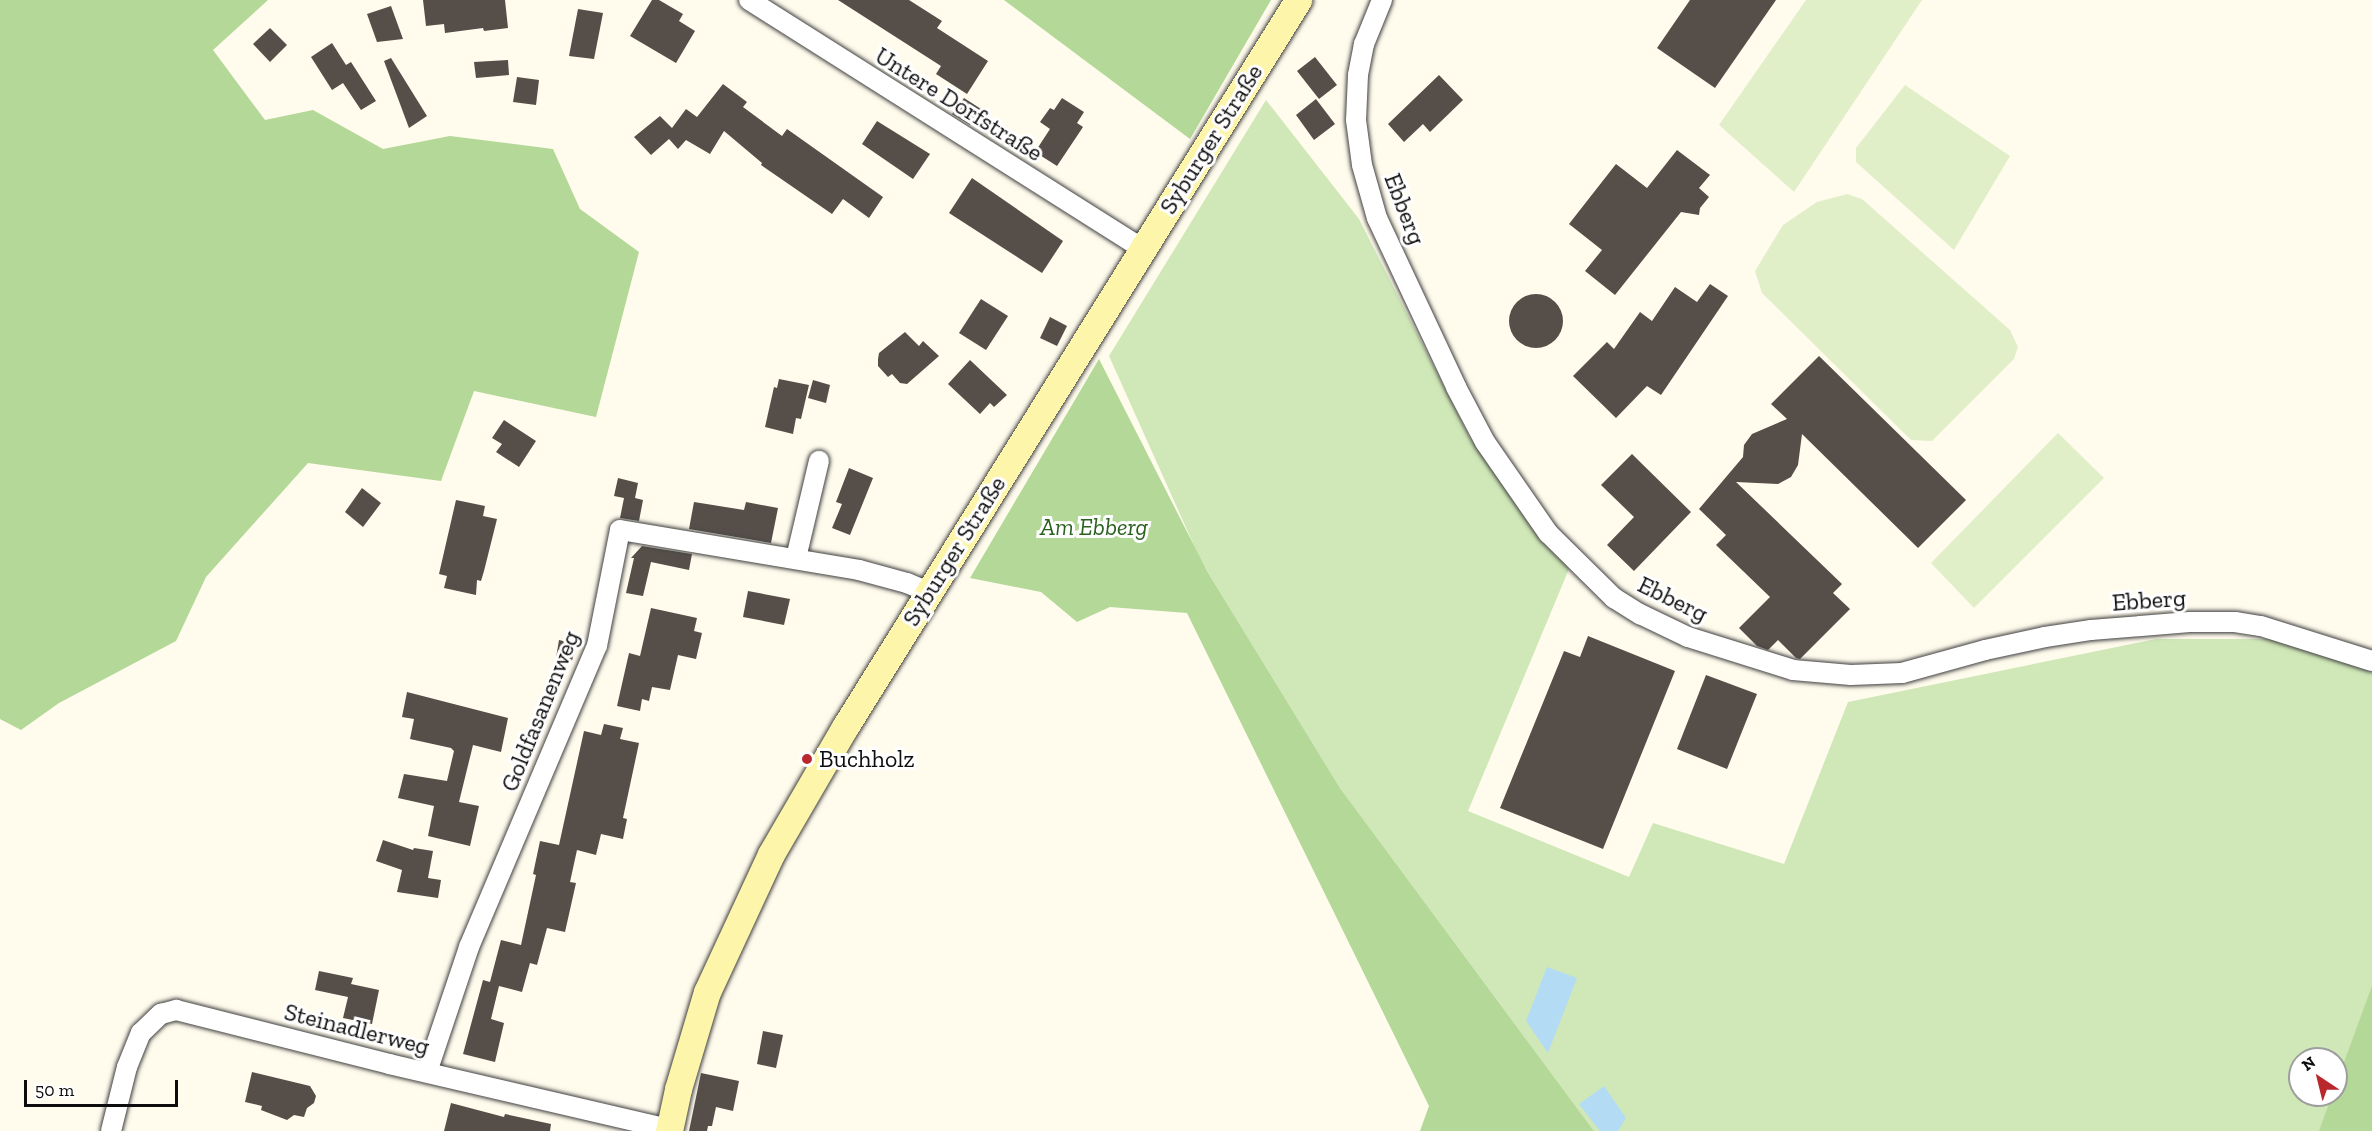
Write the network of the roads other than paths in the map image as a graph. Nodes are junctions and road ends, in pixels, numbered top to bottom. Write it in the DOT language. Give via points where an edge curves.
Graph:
graph roads {
  1 [pos="749,0"];
  2 [pos="1298,0"];
  3 [pos="1382,0"];
  4 [pos="1143,249"];
  5 [pos="819,461"];
  6 [pos="796,558"];
  7 [pos="928,592"];
  8 [pos="2372,661"];
  9 [pos="427,1072"];
  10 [pos="669,1130"];
  11 [pos="111,1131"];
  1 -- 4 [label="street, Untere Dorfstraße"];
  2 -- 4 [label="street, Syburger Straße"];
  3 -- 8 [label="street, Ebberg" via="1364,44 1356,120 1362,165 1377,218 1485,442 1548,533 1614,598 1688,637 1793,670 1851,675 1902,673 2045,637 2190,622 2261,626"];
  4 -- 7 [label="street, Syburger Straße"];
  5 -- 6 [label="street"];
  6 -- 7 [label="street, Goldfasanenweg" via="898,580"];
  6 -- 9 [label="street, Goldfasanenweg" via="621,530 597,646 469,947"];
  7 -- 10 [label="street, Syburger Straße" via="801,801 741,917 708,992"];
  9 -- 10 [label="street, Steinadlerweg"];
  9 -- 11 [label="street, Steinadlerweg" via="176,1010 161,1014 141,1033 127,1067"];
}
